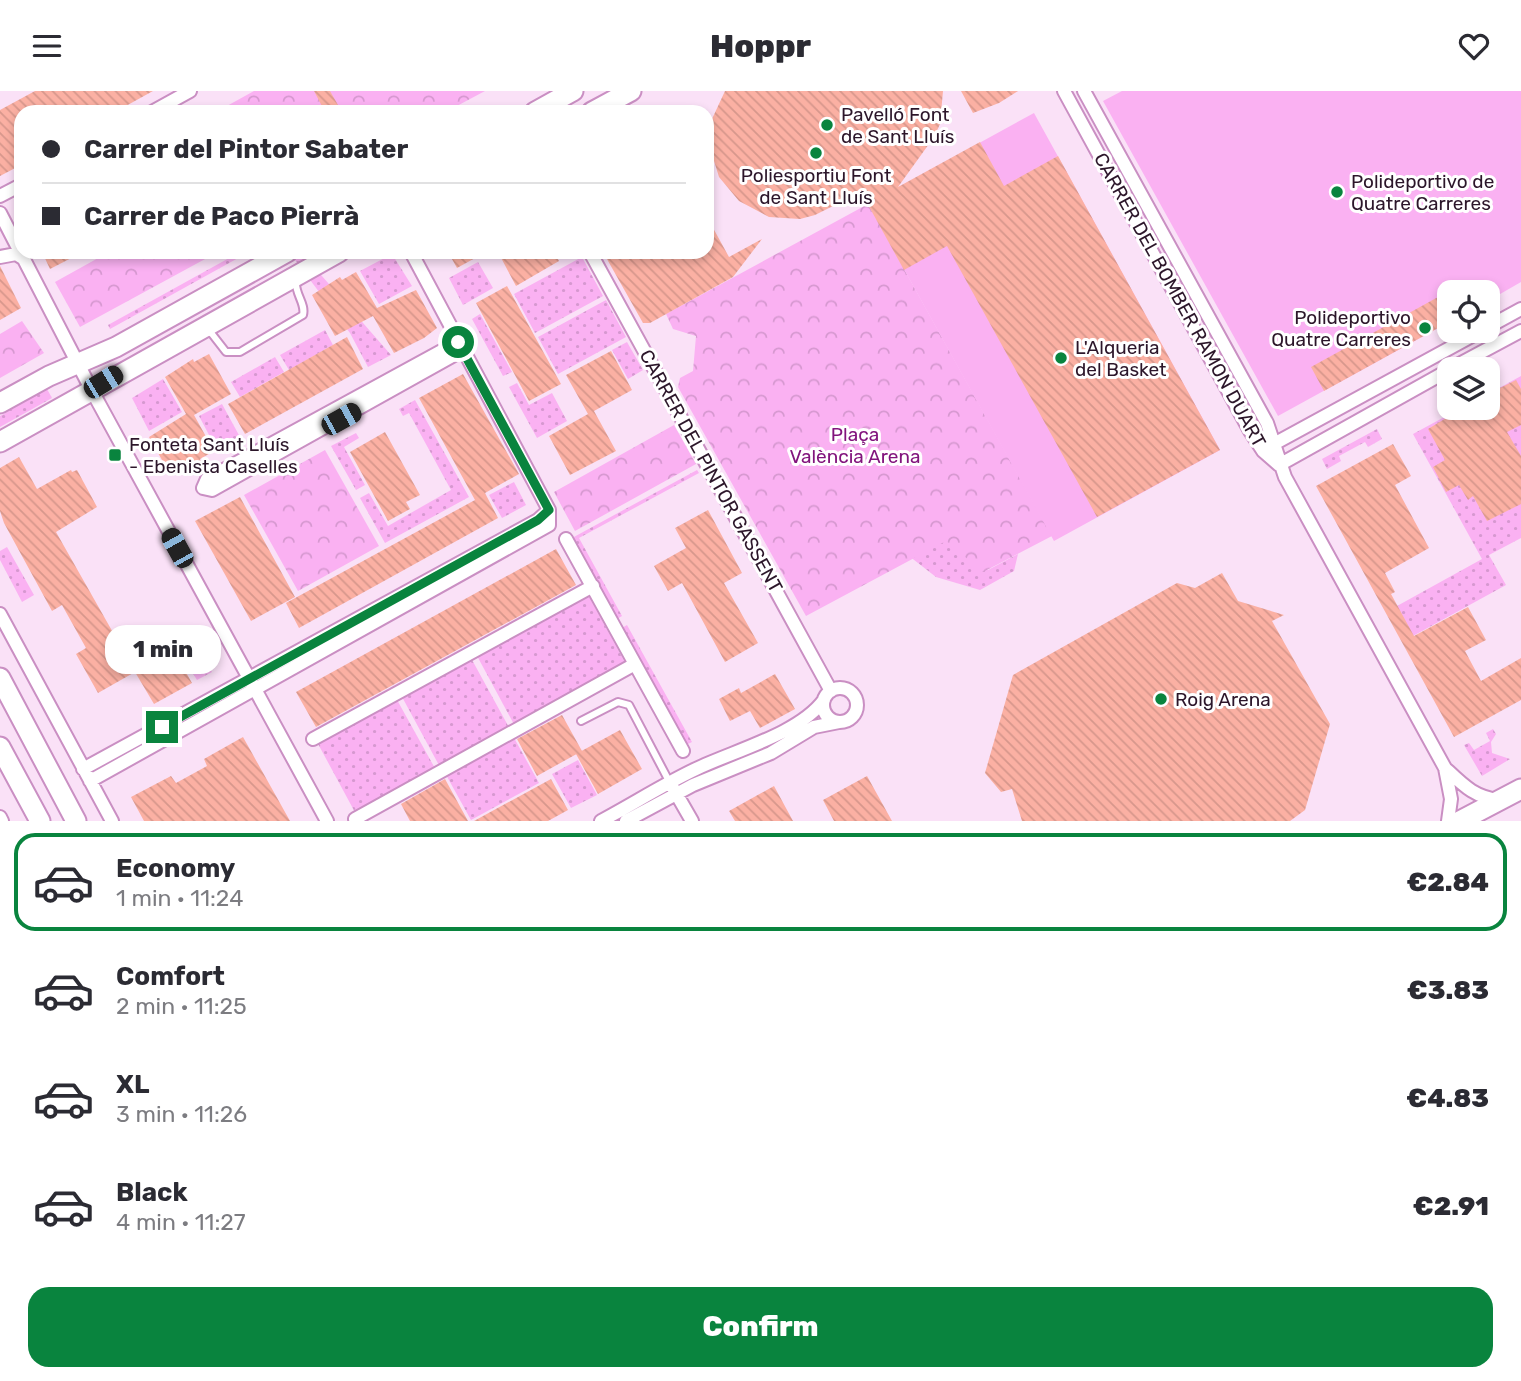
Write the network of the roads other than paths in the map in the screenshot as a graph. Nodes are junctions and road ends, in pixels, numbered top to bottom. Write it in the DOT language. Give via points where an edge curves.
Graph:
graph roads {
  1 [pos="190,91"];
  2 [pos="573,91"];
  3 [pos="631,91"];
  4 [pos="1084,91"];
  5 [pos="1069,93"];
  6 [pos="165,105"];
  7 [pos="548,105"];
  8 [pos="605,105"];
  9 [pos="0,212"];
  10 [pos="14,239"];
  11 [pos="24,259"];
  12 [pos="274,259"];
  13 [pos="326,259"];
  14 [pos="415,259"];
  15 [pos="594,259"];
  16 [pos="302,272"];
  17 [pos="1521,309"];
  18 [pos="1500,320"];
  19 [pos="197,330"];
  20 [pos="1521,331"];
  21 [pos="1459,343"];
  22 [pos="460,346"];
  23 [pos="1474,357"];
  24 [pos="78,363"];
  25 [pos="1437,377"];
  26 [pos="91,389"];
  27 [pos="0,403"];
  28 [pos="0,442"];
  29 [pos="1276,443"];
  30 [pos="1264,451"];
  31 [pos="1279,465"];
  32 [pos="566,539"];
  33 [pos="593,586"];
  34 [pos="0,614"];
  35 [pos="635,664"];
  36 [pos="0,678"];
  37 [pos="252,684"];
  38 [pos="828,695"];
  39 [pos="581,721"];
  40 [pos="839,722"];
  41 [pos="313,739"];
  42 [pos="0,747"];
  43 [pos="683,751"];
  44 [pos="1445,768"];
  45 [pos="83,769"];
  46 [pos="90,781"];
  47 [pos="673,788"];
  48 [pos="1521,789"];
  49 [pos="1501,800"];
  50 [pos="355,819"];
  51 [pos="40,821"];
  52 [pos="76,821"];
  53 [pos="112,821"];
  54 [pos="327,821"];
  55 [pos="601,821"];
  56 [pos="626,821"];
  57 [pos="692,821"];
  58 [pos="1448,821"];
  59 [pos="1460,821"];
  1 -- 6 [label="street"];
  2 -- 7 [label="main road"];
  3 -- 8 [label="main road"];
  4 -- 29 [label="street, CARRER DEL BOMBER RAMON DUART"];
  5 -- 30 [label="street, CARRER DEL BOMBER RAMON DUART"];
  9 -- 10 [label="street"];
  11 -- 24 [label="street"];
  12 -- 24 [label="main road" via="116,347"];
  13 -- 16 [label="main road"];
  14 -- 22 [label="street"];
  15 -- 38 [label="street, CARRER DEL PINTOR GASSENT"];
  16 -- 19 [label="main road"];
  16 -- 19 [label="lane" via="296,284 303,315 240,352 226,352 212,334"];
  17 -- 18 [label="street"];
  19 -- 26 [label="main road"];
  20 -- 23 [label="street"];
  21 -- 29 [label="street"];
  22 -- 22 [label="street" via="206,479 203,488 212,490"];
  22 -- 37 [label="street" via="551,521 543,531"];
  24 -- 26 [label="street"];
  24 -- 27 [label="main road"];
  25 -- 31 [label="street"];
  26 -- 28 [label="main road"];
  26 -- 37 [label="street"];
  29 -- 30 [label="street"];
  29 -- 31 [label="street, CARRER DEL BOMBER RAMON DUART"];
  30 -- 31 [label="street, CARRER DEL BOMBER RAMON DUART"];
  31 -- 44 [label="street"];
  32 -- 33 [label="street"];
  33 -- 35 [label="street"];
  33 -- 41 [label="street"];
  34 -- 45 [label="street"];
  35 -- 43 [label="street"];
  35 -- 50 [label="street"];
  36 -- 52 [label="main road"];
  37 -- 45 [label="street"];
  37 -- 46 [label="street"];
  37 -- 54 [label="street"];
  38 -- 40 [label="street" via="826,715"];
  38 -- 40 [label="street" via="846,689 854,695 855,713"];
  38 -- 47 [label="street" via="817,709 766,740"];
  39 -- 47 [label="lane" via="618,702 629,705"];
  40 -- 47 [label="street" via="814,727 771,753"];
  42 -- 51 [label="main road"];
  44 -- 49 [label="street" via="1468,790"];
  44 -- 58 [label="street" via="1451,799"];
  45 -- 46 [label="street"];
  46 -- 53 [label="street"];
  47 -- 55 [label="street"];
  47 -- 56 [label="street"];
  47 -- 57 [label="street"];
  48 -- 49 [label="main road"];
  49 -- 59 [label="main road"];
}
